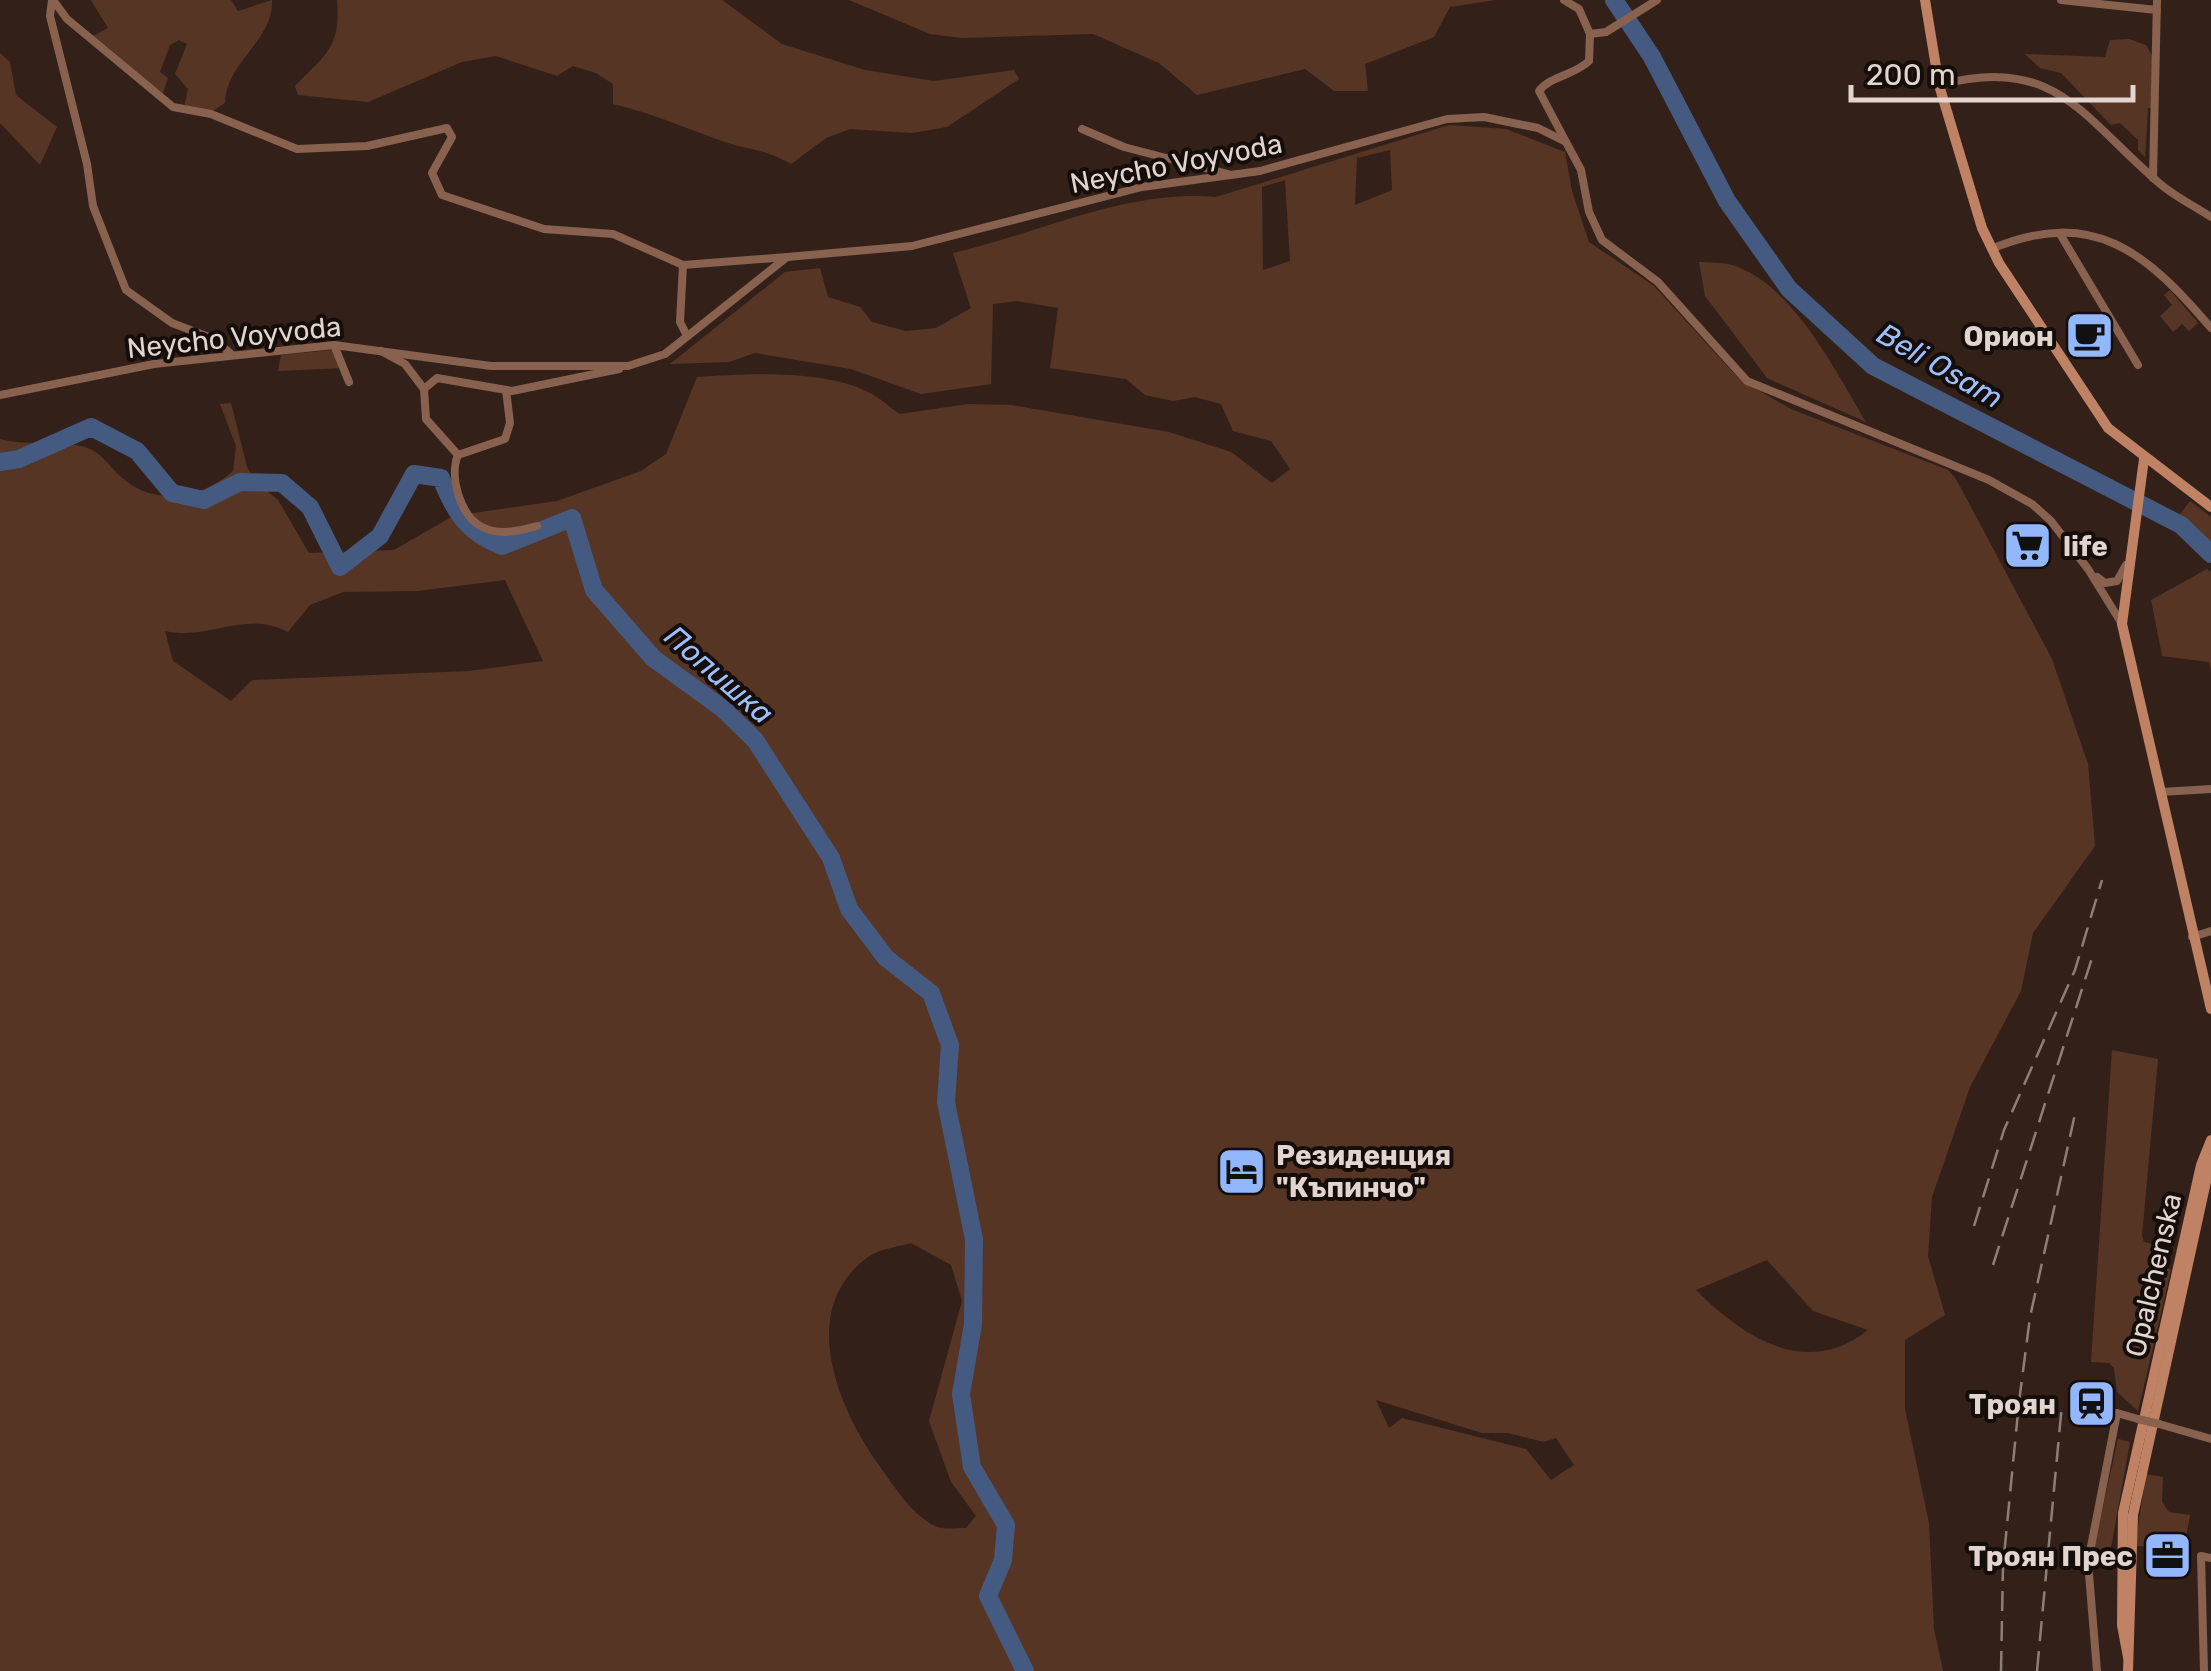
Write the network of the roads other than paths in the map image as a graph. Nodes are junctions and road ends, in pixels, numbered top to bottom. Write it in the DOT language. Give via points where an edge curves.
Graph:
graph roads {
  1 [pos="52,0"];
  2 [pos="1564,0"];
  3 [pos="1657,0"];
  4 [pos="1925,0"];
  5 [pos="2061,0"];
  6 [pos="2157,0"];
  7 [pos="2157,10"];
  8 [pos="1590,34"];
  9 [pos="1939,85"];
  10 [pos="1082,128"];
  11 [pos="1566,142"];
  12 [pos="1233,176"];
  13 [pos="2154,178"];
  14 [pos="2211,217"];
  15 [pos="2060,234"];
  16 [pos="1991,249"];
  17 [pos="787,258"];
  18 [pos="683,265"];
  19 [pos="2211,328"];
  20 [pos="686,336"];
  21 [pos="334,346"];
  22 [pos="377,348"];
  23 [pos="232,355"];
  24 [pos="2138,365"];
  25 [pos="628,366"];
  26 [pos="349,382"];
  27 [pos="424,389"];
  28 [pos="506,390"];
  29 [pos="0,395"];
  30 [pos="458,455"];
  31 [pos="2144,459"];
  32 [pos="2211,507"];
  33 [pos="537,526"];
  34 [pos="2134,537"];
  35 [pos="2090,572"];
  36 [pos="2122,624"];
  37 [pos="2211,789"];
  38 [pos="2161,792"];
  39 [pos="2211,930"];
  40 [pos="2192,937"];
  41 [pos="2211,1008"];
  42 [pos="2211,1140"];
  43 [pos="2211,1159"];
  44 [pos="2211,1440"];
  45 [pos="2211,1558"];
  46 [pos="2128,1658"];
  47 [pos="2098,1671"];
  48 [pos="2128,1671"];
  49 [pos="2204,1671"];
  1 -- 18 [label="street" via="173,107 312,150 368,146 447,128 452,136 432,173 442,195 544,229 614,234"];
  1 -- 23 [label="street" via="52,28 93,206 126,290 172,323 214,338"];
  2 -- 8 [label="street" via="1580,9"];
  3 -- 8 [label="street"];
  4 -- 9 [label="street"];
  5 -- 7 [label="street"];
  6 -- 7 [label="street"];
  7 -- 13 [label="street"];
  8 -- 11 [label="street" via="1590,61 1539,91"];
  9 -- 13 [label="street" via="2000,75 2045,86"];
  9 -- 16 [label="street"];
  10 -- 12 [label="street"];
  11 -- 12 [label="street, Neycho Voyvoda" via="1510,120 1447,119"];
  11 -- 35 [label="street" via="1602,240 1658,282 1747,380 2018,496 2052,521"];
  12 -- 17 [label="street, Neycho Voyvoda" via="1142,187 912,246"];
  13 -- 14 [label="street"];
  15 -- 16 [label="street" via="2026,236"];
  15 -- 19 [label="street" via="2100,239 2150,262"];
  15 -- 24 [label="street"];
  16 -- 31 [label="street" via="2088,402"];
  17 -- 18 [label="street"];
  17 -- 20 [label="street, Neycho Voyvoda"];
  18 -- 20 [label="street" via="680,322"];
  20 -- 25 [label="street, Neycho Voyvoda" via="652,360"];
  21 -- 22 [label="street, Neycho Voyvoda"];
  21 -- 23 [label="street, Neycho Voyvoda"];
  21 -- 26 [label="street"];
  22 -- 25 [label="street, Neycho Voyvoda" via="491,366"];
  22 -- 27 [label="street" via="405,364"];
  23 -- 29 [label="street, Neycho Voyvoda"];
  25 -- 28 [label="street"];
  27 -- 28 [label="street" via="432,379 445,378"];
  27 -- 30 [label="street" via="426,420"];
  28 -- 30 [label="street" via="505,439"];
  30 -- 33 [label="street" via="459,496 476,523 511,533"];
  31 -- 32 [label="street"];
  31 -- 34 [label="street"];
  34 -- 35 [label="street" via="2117,581 2105,583"];
  34 -- 36 [label="street"];
  35 -- 36 [label="street"];
  36 -- 38 [label="street"];
  37 -- 38 [label="street"];
  38 -- 40 [label="street"];
  39 -- 40 [label="street"];
  40 -- 41 [label="street"];
  42 -- 46 [label="street, Opalchenska" via="2123,1513"];
  43 -- 46 [label="street, Opalchenska" via="2133,1515"];
  44 -- 47 [label="street, bridge" via="2117,1413 2088,1562"];
  45 -- 49 [label="street" via="2202,1556"];
  46 -- 48 [label="street, Opalchenska"];
}
